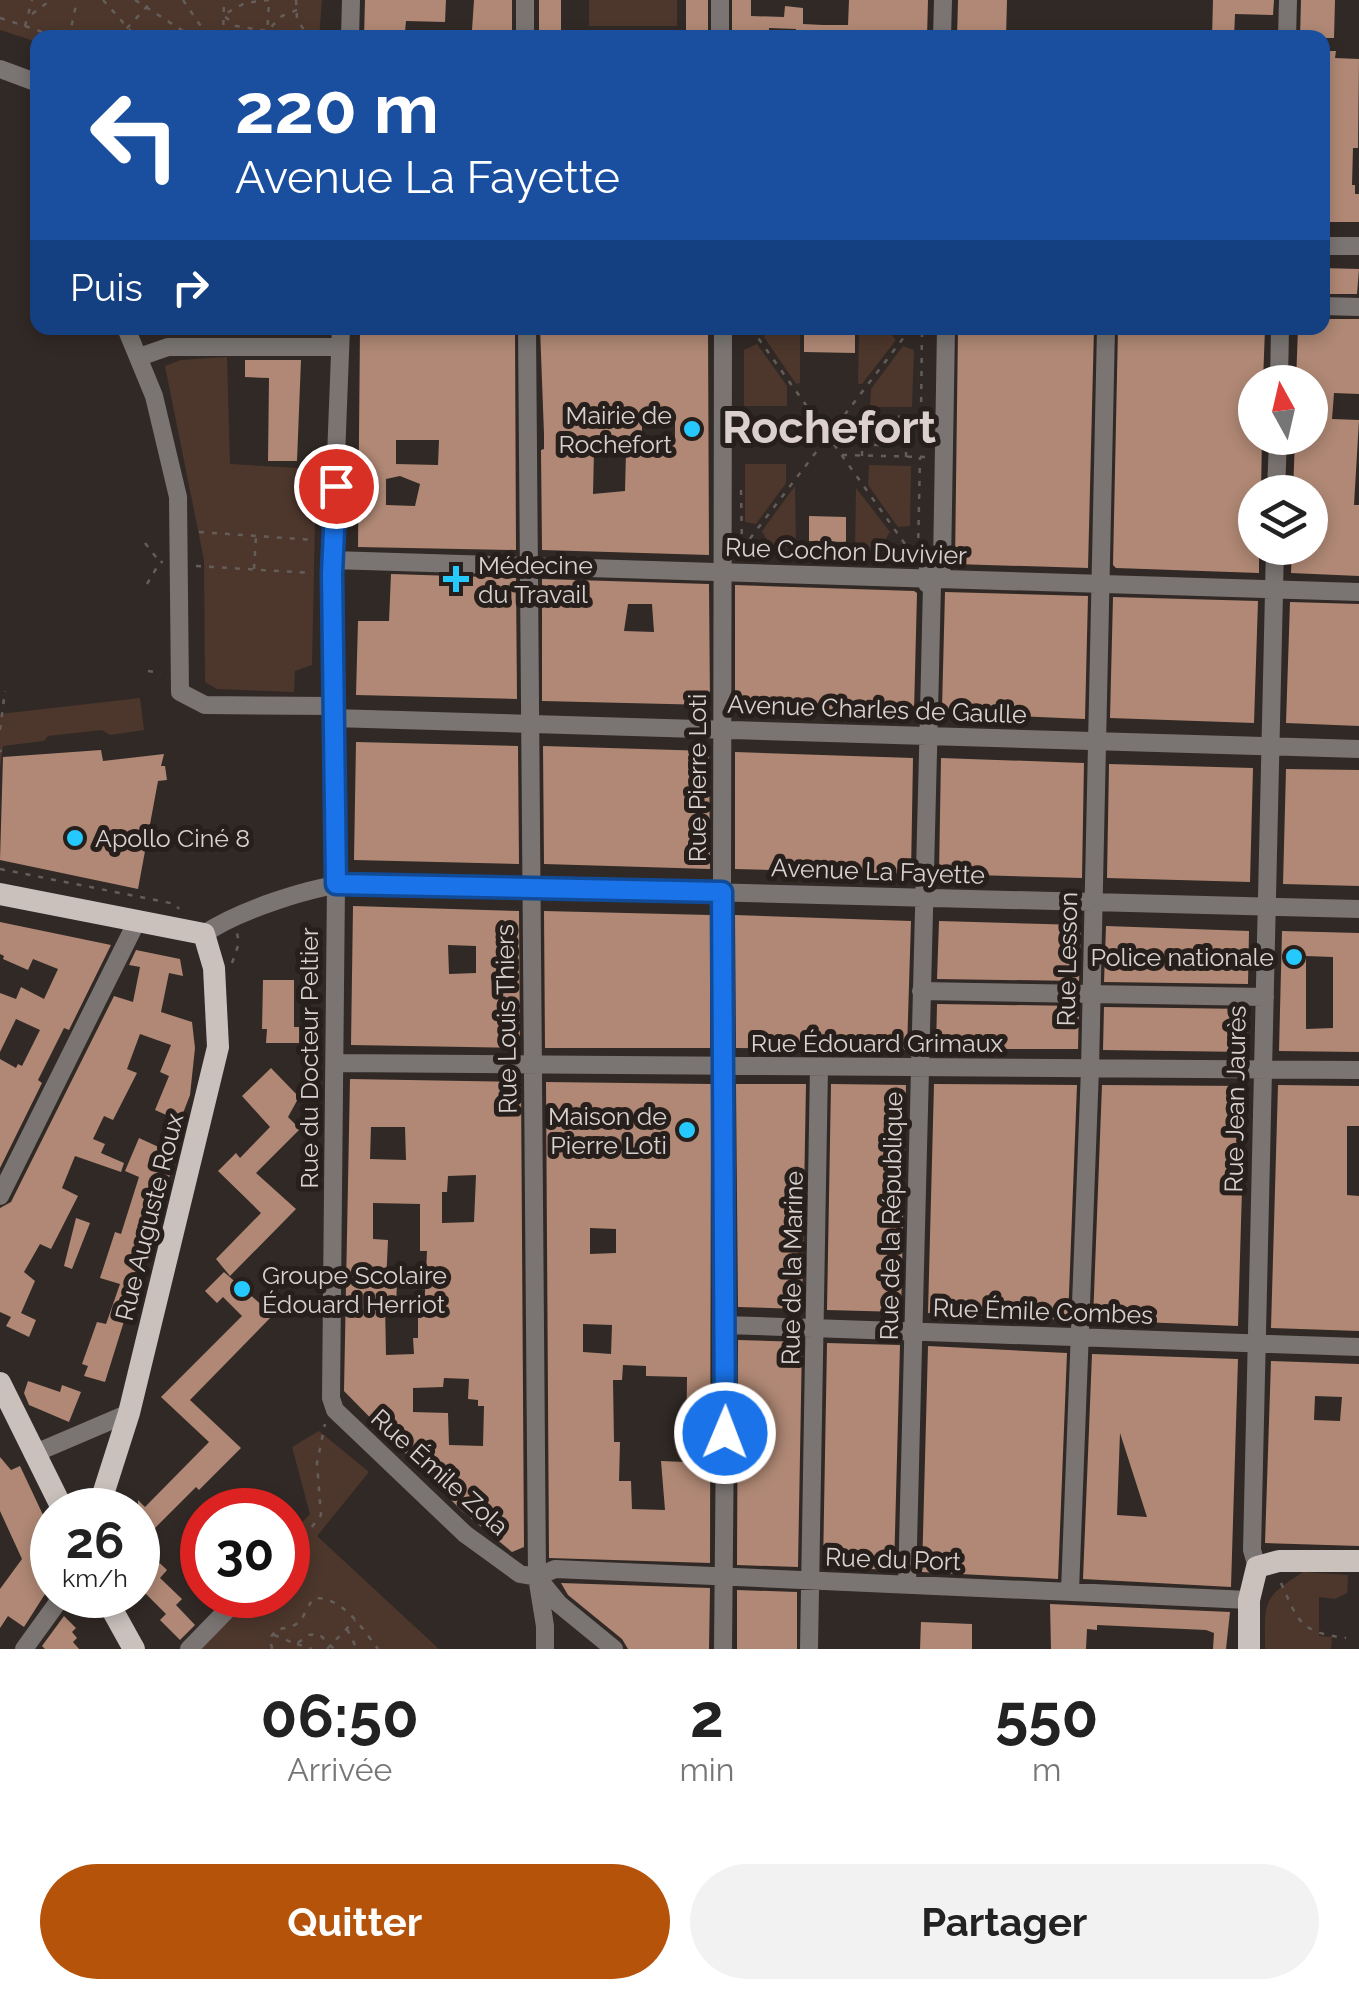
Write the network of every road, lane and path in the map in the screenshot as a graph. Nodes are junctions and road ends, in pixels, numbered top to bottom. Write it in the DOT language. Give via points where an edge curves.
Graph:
graph roads {
  1 [pos="32,0"];
  2 [pos="51,0"];
  3 [pos="77,0"];
  4 [pos="103,0"];
  5 [pos="134,0"];
  6 [pos="153,0"];
  7 [pos="183,0"];
  8 [pos="224,0"];
  9 [pos="269,0"];
  10 [pos="296,0"];
  11 [pos="350,0"];
  12 [pos="525,0"];
  13 [pos="720,0"];
  14 [pos="942,0"];
  15 [pos="1288,0"];
  16 [pos="147,6"];
  17 [pos="297,10"];
  18 [pos="224,15"];
  19 [pos="28,16"];
  20 [pos="0,18"];
  21 [pos="25,26"];
  22 [pos="127,28"];
  23 [pos="37,30"];
  24 [pos="71,30"];
  25 [pos="182,30"];
  26 [pos="204,30"];
  27 [pos="223,30"];
  28 [pos="261,30"];
  29 [pos="267,30"];
  30 [pos="268,30"];
  31 [pos="304,30"];
  32 [pos="350,30"];
  33 [pos="525,30"];
  34 [pos="720,30"];
  35 [pos="942,30"];
  36 [pos="1287,30"];
  37 [pos="0,68"];
  38 [pos="30,80"];
  39 [pos="1330,246"];
  40 [pos="1359,246"];
  41 [pos="1330,306"];
  42 [pos="1359,307"];
  43 [pos="129,335"];
  44 [pos="341,335"];
  45 [pos="527,335"];
  46 [pos="723,335"];
  47 [pos="756,335"];
  48 [pos="906,335"];
  49 [pos="922,335"];
  50 [pos="946,335"];
  51 [pos="1106,335"];
  52 [pos="1280,335"];
  53 [pos="340,347"];
  54 [pos="138,357"];
  55 [pos="1279,365"];
  56 [pos="844,416"];
  57 [pos="863,416"];
  58 [pos="906,416"];
  59 [pos="921,416"];
  60 [pos="945,417"];
  61 [pos="723,434"];
  62 [pos="829,436"];
  63 [pos="862,436"];
  64 [pos="870,436"];
  65 [pos="842,455"];
  66 [pos="862,456"];
  67 [pos="906,456"];
  68 [pos="920,457"];
  69 [pos="944,457"];
  70 [pos="199,532"];
  71 [pos="256,536"];
  72 [pos="314,540"];
  73 [pos="145,542"];
  74 [pos="332,560"];
  75 [pos="160,562"];
  76 [pos="723,563"];
  77 [pos="179,564"];
  78 [pos="1275,565"];
  79 [pos="529,566"];
  80 [pos="204,568"];
  81 [pos="254,570"];
  82 [pos="314,573"];
  83 [pos="928,579"];
  84 [pos="147,584"];
  85 [pos="1100,584"];
  86 [pos="1274,589"];
  87 [pos="1359,592"];
  88 [pos="5,691"];
  89 [pos="333,712"];
  90 [pos="530,724"];
  91 [pos="0,730"];
  92 [pos="723,730"];
  93 [pos="928,736"];
  94 [pos="1097,741"];
  95 [pos="1270,746"];
  96 [pos="1359,749"];
  97 [pos="336,884"];
  98 [pos="530,888"];
  99 [pos="722,892"];
  100 [pos="0,894"];
  101 [pos="924,898"];
  102 [pos="1094,902"];
  103 [pos="1267,907"];
  104 [pos="1359,909"];
  105 [pos="232,917"];
  106 [pos="137,921"];
  107 [pos="204,934"];
  108 [pos="214,968"];
  109 [pos="921,991"];
  110 [pos="1092,994"];
  111 [pos="1264,997"];
  112 [pos="334,1064"];
  113 [pos="532,1065"];
  114 [pos="724,1067"];
  115 [pos="820,1067"];
  116 [pos="919,1068"];
  117 [pos="1090,1069"];
  118 [pos="1263,1070"];
  119 [pos="1359,1070"];
  120 [pos="0,1196"];
  121 [pos="726,1325"];
  122 [pos="816,1328"];
  123 [pos="914,1332"];
  124 [pos="1082,1338"];
  125 [pos="1256,1344"];
  126 [pos="1359,1347"];
  127 [pos="0,1383"];
  128 [pos="331,1398"];
  129 [pos="129,1413"];
  130 [pos="33,1454"];
  131 [pos="51,1488"];
  132 [pos="105,1488"];
  133 [pos="310,1530"];
  134 [pos="1359,1561"];
  135 [pos="1268,1564"];
  136 [pos="537,1576"];
  137 [pos="724,1578"];
  138 [pos="810,1580"];
  139 [pos="907,1584"];
  140 [pos="1070,1592"];
  141 [pos="1249,1600"];
  142 [pos="46,1618"];
  143 [pos="117,1618"];
  144 [pos="219,1618"];
  145 [pos="356,1619"];
  146 [pos="347,1628"];
  147 [pos="273,1634"];
  148 [pos="1346,1638"];
  149 [pos="296,1644"];
  150 [pos="332,1647"];
  151 [pos="376,1648"];
  152 [pos="24,1649"];
  153 [pos="134,1649"];
  154 [pos="189,1649"];
  155 [pos="272,1649"];
  156 [pos="312,1649"];
  157 [pos="327,1649"];
  158 [pos="358,1649"];
  159 [pos="545,1649"];
  160 [pos="614,1649"];
  161 [pos="722,1649"];
  162 [pos="810,1649"];
  163 [pos="1248,1649"];
  1 -- 19 [label="path"];
  2 -- 19 [label="path"];
  3 -- 24 [label="path"];
  4 -- 22 [label="path"];
  5 -- 16 [label="path"];
  6 -- 16 [label="path"];
  7 -- 26 [label="path"];
  8 -- 18 [label="path"];
  9 -- 18 [label="path"];
  9 -- 29 [label="path"];
  10 -- 17 [label="path"];
  11 -- 32 [label="street"];
  12 -- 33 [label="street"];
  13 -- 34 [label="street"];
  14 -- 35 [label="street"];
  15 -- 36 [label="street"];
  16 -- 22 [label="path"];
  16 -- 25 [label="path"];
  17 -- 30 [label="path"];
  17 -- 31 [label="path"];
  18 -- 27 [label="path"];
  18 -- 28 [label="path" via="236,26"];
  19 -- 21 [label="path"];
  20 -- 21 [label="path"];
  21 -- 23 [label="path"];
  37 -- 38 [label="street"];
  39 -- 40 [label="street"];
  41 -- 42 [label="street"];
  43 -- 54 [label="street"];
  44 -- 53 [label="street, Rue du Docteur Peltier"];
  45 -- 79 [label="street, Rue Louis Thiers"];
  46 -- 61 [label="street, Rue Pierre Loti"];
  47 -- 62 [label="path"];
  48 -- 56 [label="path"];
  49 -- 59 [label="path"];
  50 -- 60 [label="street, Rue de la République"];
  51 -- 85 [label="street, Rue Lesson"];
  52 -- 55 [label="street"];
  53 -- 54 [label="street" via="168,346"];
  53 -- 74 [label="street, Rue du Docteur Peltier"];
  54 -- 77 [label="street" via="178,496"];
  56 -- 57 [label="path"];
  56 -- 62 [label="path"];
  57 -- 58 [label="path"];
  57 -- 63 [label="path"];
  58 -- 59 [label="path"];
  58 -- 64 [label="path" via="906,426 870,426"];
  59 -- 60 [label="path"];
  60 -- 69 [label="street, Rue de la République"];
  61 -- 62 [label="path"];
  61 -- 76 [label="street, Rue Pierre Loti"];
  62 -- 63 [label="path"];
  62 -- 65 [label="path"];
  62 -- 76 [label="path"];
  63 -- 64 [label="path"];
  63 -- 66 [label="path"];
  64 -- 67 [label="path" via="870,444 906,445"];
  65 -- 66 [label="path"];
  65 -- 68 [label="path" via="918,562"];
  66 -- 67 [label="path"];
  67 -- 68 [label="path"];
  68 -- 69 [label="path"];
  69 -- 83 [label="street, Rue de la République" via="942,566 928,566"];
  70 -- 71 [label="path"];
  71 -- 72 [label="path"];
  71 -- 81 [label="path"];
  73 -- 75 [label="path"];
  74 -- 79 [label="street, Rue Cochon Duvivier"];
  74 -- 89 [label="street, Rue du Docteur Peltier"];
  75 -- 77 [label="path"];
  75 -- 84 [label="path"];
  76 -- 79 [label="street, Rue Cochon Duvivier"];
  76 -- 83 [label="street, Rue Cochon Duvivier"];
  76 -- 92 [label="street, Rue Pierre Loti"];
  77 -- 89 [label="street, Avenue Charles de Gaulle" via="180,692 205,704"];
  78 -- 86 [label="street, Rue Jean Jaurès"];
  79 -- 90 [label="street, Rue Louis Thiers"];
  80 -- 81 [label="path"];
  81 -- 82 [label="path"];
  83 -- 85 [label="street, Rue Cochon Duvivier"];
  83 -- 93 [label="street, Rue de la République"];
  85 -- 86 [label="street, Rue Cochon Duvivier"];
  85 -- 94 [label="street, Rue Lesson"];
  86 -- 87 [label="street, Rue Cochon Duvivier"];
  86 -- 95 [label="street, Rue Jean Jaurès"];
  88 -- 91 [label="path"];
  89 -- 90 [label="street, Avenue Charles de Gaulle"];
  89 -- 97 [label="street, Rue du Docteur Peltier"];
  90 -- 92 [label="street, Avenue Charles de Gaulle"];
  90 -- 98 [label="street, Rue Louis Thiers"];
  92 -- 93 [label="street, Avenue Charles de Gaulle"];
  92 -- 99 [label="street, Rue Pierre Loti"];
  93 -- 94 [label="street, Avenue Charles de Gaulle"];
  93 -- 101 [label="street, Rue de la République"];
  94 -- 95 [label="street, Avenue Charles de Gaulle"];
  94 -- 102 [label="street, Rue Lesson"];
  95 -- 96 [label="street, Avenue Charles de Gaulle"];
  95 -- 103 [label="street, Rue Jean Jaurès"];
  97 -- 98 [label="street, Avenue La Fayette"];
  97 -- 105 [label="street, Avenue La Fayette"];
  97 -- 112 [label="street, Rue du Docteur Peltier"];
  98 -- 99 [label="street, Avenue La Fayette"];
  98 -- 113 [label="street, Rue Louis Thiers"];
  99 -- 101 [label="street, Avenue La Fayette"];
  99 -- 114 [label="street, Rue Pierre Loti"];
  100 -- 106 [label="main road"];
  101 -- 102 [label="street, Avenue La Fayette"];
  101 -- 109 [label="street, Rue de la République"];
  102 -- 103 [label="street, Avenue La Fayette"];
  102 -- 110 [label="street, Rue Lesson"];
  103 -- 104 [label="street, Avenue La Fayette"];
  103 -- 111 [label="street, Rue Jean Jaurès"];
  105 -- 107 [label="street, Avenue La Fayette"];
  105 -- 108 [label="path" via="239,943 235,962"];
  106 -- 107 [label="main road"];
  106 -- 120 [label="street"];
  107 -- 108 [label="main road, Rue Auguste Roux"];
  108 -- 129 [label="main road, Rue Auguste Roux" via="218,1047"];
  109 -- 110 [label="street"];
  109 -- 116 [label="street, Rue de la République"];
  110 -- 111 [label="street"];
  110 -- 117 [label="street, Rue Lesson"];
  111 -- 118 [label="street, Rue Jean Jaurès"];
  112 -- 113 [label="street, Rue Édouard Grimaux"];
  112 -- 128 [label="street, Rue du Docteur Peltier"];
  113 -- 114 [label="street, Rue Édouard Grimaux"];
  113 -- 136 [label="street, Rue Louis Thiers"];
  114 -- 115 [label="street, Rue Édouard Grimaux"];
  114 -- 121 [label="street, Rue Pierre Loti"];
  115 -- 116 [label="street, Rue Édouard Grimaux"];
  115 -- 122 [label="street, Rue de la Marine"];
  116 -- 117 [label="street, Rue Édouard Grimaux"];
  116 -- 123 [label="street, Rue de la République"];
  117 -- 118 [label="street, Rue Édouard Grimaux"];
  117 -- 124 [label="street, Rue Lesson"];
  118 -- 119 [label="street, Rue Édouard Grimaux"];
  118 -- 125 [label="street, Rue Jean Jaurès"];
  121 -- 122 [label="street, Rue Émile Combes"];
  121 -- 137 [label="street, Rue Pierre Loti"];
  122 -- 123 [label="street, Rue Émile Combes"];
  122 -- 138 [label="street, Rue de la Marine"];
  123 -- 124 [label="street, Rue Émile Combes"];
  123 -- 139 [label="street, Rue de la République"];
  124 -- 125 [label="street, Rue Émile Combes"];
  124 -- 140 [label="street, Rue Lesson"];
  125 -- 126 [label="street, Rue Émile Combes"];
  125 -- 135 [label="street, Rue Jean Jaurès" via="1252,1550"];
  127 -- 130 [label="main road"];
  128 -- 133 [label="path" via="317,1463 321,1516"];
  128 -- 136 [label="street, Rue Émile Zola" via="335,1410 465,1534 520,1574"];
  129 -- 130 [label="street"];
  129 -- 132 [label="main road, Rue Auguste Roux"];
  130 -- 131 [label="main road"];
  134 -- 135 [label="main road"];
  135 -- 141 [label="main road, Rue Jean Jaurès"];
  135 -- 148 [label="path" via="1300,1624"];
  136 -- 137 [label="street, Rue du Port" via="555,1569"];
  136 -- 159 [label="street, Rue Louis Thiers"];
  136 -- 160 [label="street, Rue Émile Zola" via="559,1604"];
  137 -- 138 [label="street, Rue du Port"];
  137 -- 161 [label="street, Rue Pierre Loti"];
  138 -- 139 [label="street, Rue du Port"];
  138 -- 162 [label="street, Rue de la Marine"];
  139 -- 140 [label="street, Rue du Port"];
  140 -- 141 [label="street, Rue du Port"];
  141 -- 163 [label="main road, Rue Jean Jaurès"];
  142 -- 152 [label="street"];
  143 -- 153 [label="main road"];
  144 -- 154 [label="street"];
  145 -- 146 [label="path"];
  145 -- 147 [label="path" via="328,1597 314,1598 306,1616"];
  145 -- 151 [label="path"];
  146 -- 150 [label="path"];
  146 -- 158 [label="path"];
  147 -- 149 [label="path"];
  147 -- 155 [label="path"];
  149 -- 150 [label="path" via="319,1634"];
  149 -- 156 [label="path"];
  150 -- 157 [label="path"];
}
